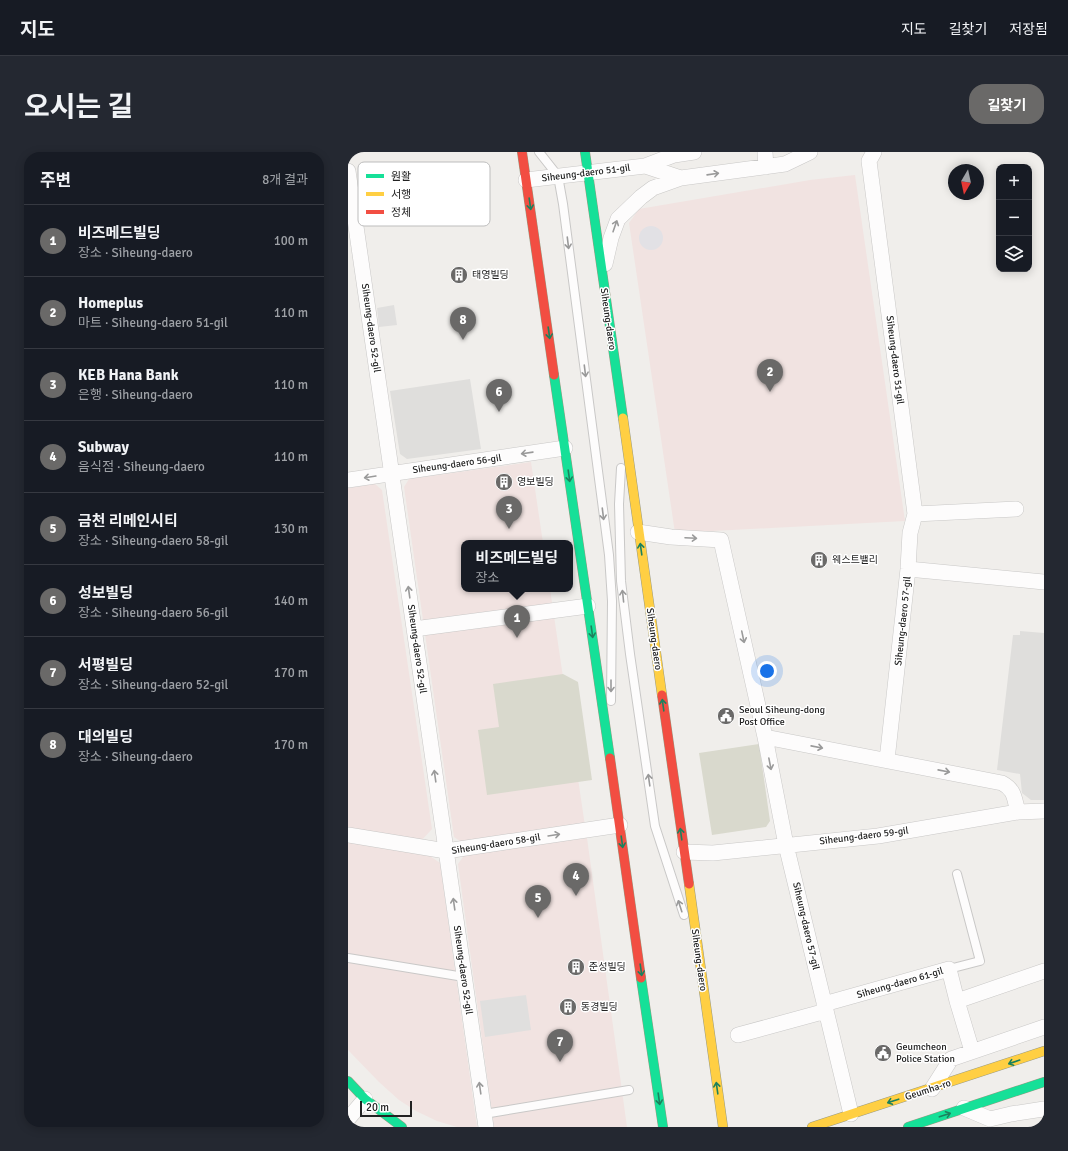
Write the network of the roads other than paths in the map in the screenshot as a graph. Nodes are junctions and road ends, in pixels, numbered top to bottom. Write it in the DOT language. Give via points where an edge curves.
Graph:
graph roads {
  1 [pos="522,152"];
  2 [pos="538,152"];
  3 [pos="585,152"];
  4 [pos="694,152"];
  5 [pos="810,152"];
  6 [pos="874,152"];
  7 [pos="765,159"];
  8 [pos="645,166"];
  9 [pos="348,171"];
  10 [pos="588,173"];
  11 [pos="558,176"];
  12 [pos="681,178"];
  13 [pos="526,180"];
  14 [pos="602,277"];
  15 [pos="623,423"];
  16 [pos="565,448"];
  17 [pos="392,474"];
  18 [pos="348,480"];
  19 [pos="1016,509"];
  20 [pos="915,514"];
  21 [pos="638,532"];
  22 [pos="908,569"];
  23 [pos="1044,582"];
  24 [pos="588,606"];
  25 [pos="414,629"];
  26 [pos="765,737"];
  27 [pos="887,760"];
  28 [pos="610,761"];
  29 [pos="1044,810"];
  30 [pos="1018,812"];
  31 [pos="620,825"];
  32 [pos="348,835"];
  33 [pos="786,845"];
  34 [pos="446,852"];
  35 [pos="684,852"];
  36 [pos="957,874"];
  37 [pos="348,958"];
  38 [pos="701,969"];
  39 [pos="949,969"];
  40 [pos="1044,971"];
  41 [pos="464,977"];
  42 [pos="958,1001"];
  43 [pos="825,1008"];
  44 [pos="1044,1026"];
  45 [pos="738,1035"];
  46 [pos="972,1051"];
  47 [pos="1044,1051"];
  48 [pos="348,1081"];
  49 [pos="1044,1082"];
  50 [pos="932,1088"];
  51 [pos="629,1090"];
  52 [pos="365,1099"];
  53 [pos="1044,1103"];
  54 [pos="964,1108"];
  55 [pos="1044,1109"];
  56 [pos="851,1114"];
  57 [pos="1011,1114"];
  58 [pos="348,1118"];
  59 [pos="485,1121"];
  60 [pos="402,1127"];
  61 [pos="663,1127"];
  62 [pos="723,1127"];
  63 [pos="812,1127"];
  64 [pos="908,1127"];
  1 -- 13 [label="main road"];
  2 -- 11 [label="lane"];
  3 -- 10 [label="main road, Siheung-daero"];
  4 -- 8 [label="street, Siheung-daero 51-gil" via="674,155"];
  5 -- 7 [label="street, Siheung-daero 51-gil" via="785,164"];
  6 -- 20 [label="street, Siheung-daero 51-gil" via="869,161"];
  12 -- 7 [label="street, Siheung-daero 51-gil, one-way"];
  8 -- 10 [label="street, Siheung-daero 51-gil"];
  8 -- 12 [label="street, Siheung-daero 51-gil"];
  9 -- 17 [label="street, Siheung-daero 52-gil"];
  10 -- 11 [label="street, Siheung-daero 51-gil"];
  10 -- 14 [label="main road, Siheung-daero"];
  11 -- 13 [label="street, Siheung-daero 51-gil"];
  11 -- 28 [label="lane, one-way" via="609,562 612,601"];
  14 -- 12 [label="street, one-way" via="618,219 653,188"];
  13 -- 16 [label="main road, one-way"];
  14 -- 15 [label="main road, Siheung-daero"];
  15 -- 21 [label="main road, Siheung-daero"];
  38 -- 15 [label="lane, one-way" via="655,826 630,654 621,573 619,504"];
  16 -- 17 [label="street, Siheung-daero 56-gil, one-way"];
  16 -- 24 [label="main road, one-way"];
  17 -- 18 [label="street, Siheung-daero 56-gil, one-way"];
  25 -- 17 [label="street, Siheung-daero 52-gil, one-way"];
  19 -- 20 [label="street"];
  20 -- 22 [label="street, Siheung-daero 51-gil" via="910,533"];
  21 -- 26 [label="street, Siheung-daero 57-gil, one-way" via="721,540"];
  35 -- 21 [label="main road, Siheung-daero, one-way"];
  22 -- 23 [label="street, Siheung-daero 57-gil"];
  22 -- 27 [label="street, Siheung-daero 57-gil"];
  24 -- 25 [label="street"];
  24 -- 28 [label="main road, one-way"];
  34 -- 25 [label="street, Siheung-daero 52-gil, one-way"];
  26 -- 27 [label="street, one-way"];
  26 -- 33 [label="street, Siheung-daero 57-gil, one-way"];
  27 -- 30 [label="street, one-way" via="1002,783 1013,792"];
  28 -- 31 [label="main road"];
  29 -- 30 [label="street, Siheung-daero 59-gil"];
  30 -- 33 [label="street, Siheung-daero 59-gil" via="878,836"];
  34 -- 31 [label="street, Siheung-daero 58-gil, one-way"];
  31 -- 61 [label="main road, one-way"];
  32 -- 34 [label="street, Siheung-daero 58-gil"];
  33 -- 35 [label="street, Siheung-daero 59-gil" via="713,853"];
  33 -- 43 [label="street, Siheung-daero 57-gil"];
  41 -- 34 [label="street, Siheung-daero 52-gil, one-way"];
  35 -- 38 [label="main road, Siheung-daero"];
  36 -- 39 [label="lane" via="980,961"];
  37 -- 41 [label="lane"];
  62 -- 38 [label="main road, Siheung-daero, one-way"];
  39 -- 42 [label="street, Siheung-daero 61-gil"];
  39 -- 43 [label="street, Siheung-daero 61-gil"];
  40 -- 42 [label="street"];
  59 -- 41 [label="street, Siheung-daero 52-gil, one-way"];
  42 -- 46 [label="street"];
  43 -- 45 [label="street, Siheung-daero 61-gil"];
  43 -- 56 [label="street, Siheung-daero 57-gil"];
  44 -- 46 [label="street"];
  46 -- 50 [label="street" via="951,1059"];
  47 -- 50 [label="main road, Geumha-ro, one-way"];
  48 -- 52 [label="main road"];
  49 -- 54 [label="main road"];
  50 -- 56 [label="main road, Geumha-ro, one-way"];
  51 -- 59 [label="lane"];
  52 -- 58 [label="street"];
  52 -- 60 [label="main road"];
  53 -- 57 [label="street"];
  54 -- 57 [label="street" via="990,1119"];
  64 -- 54 [label="main road, one-way"];
  55 -- 57 [label="street"];
  56 -- 63 [label="main road, Geumha-ro"];
}
